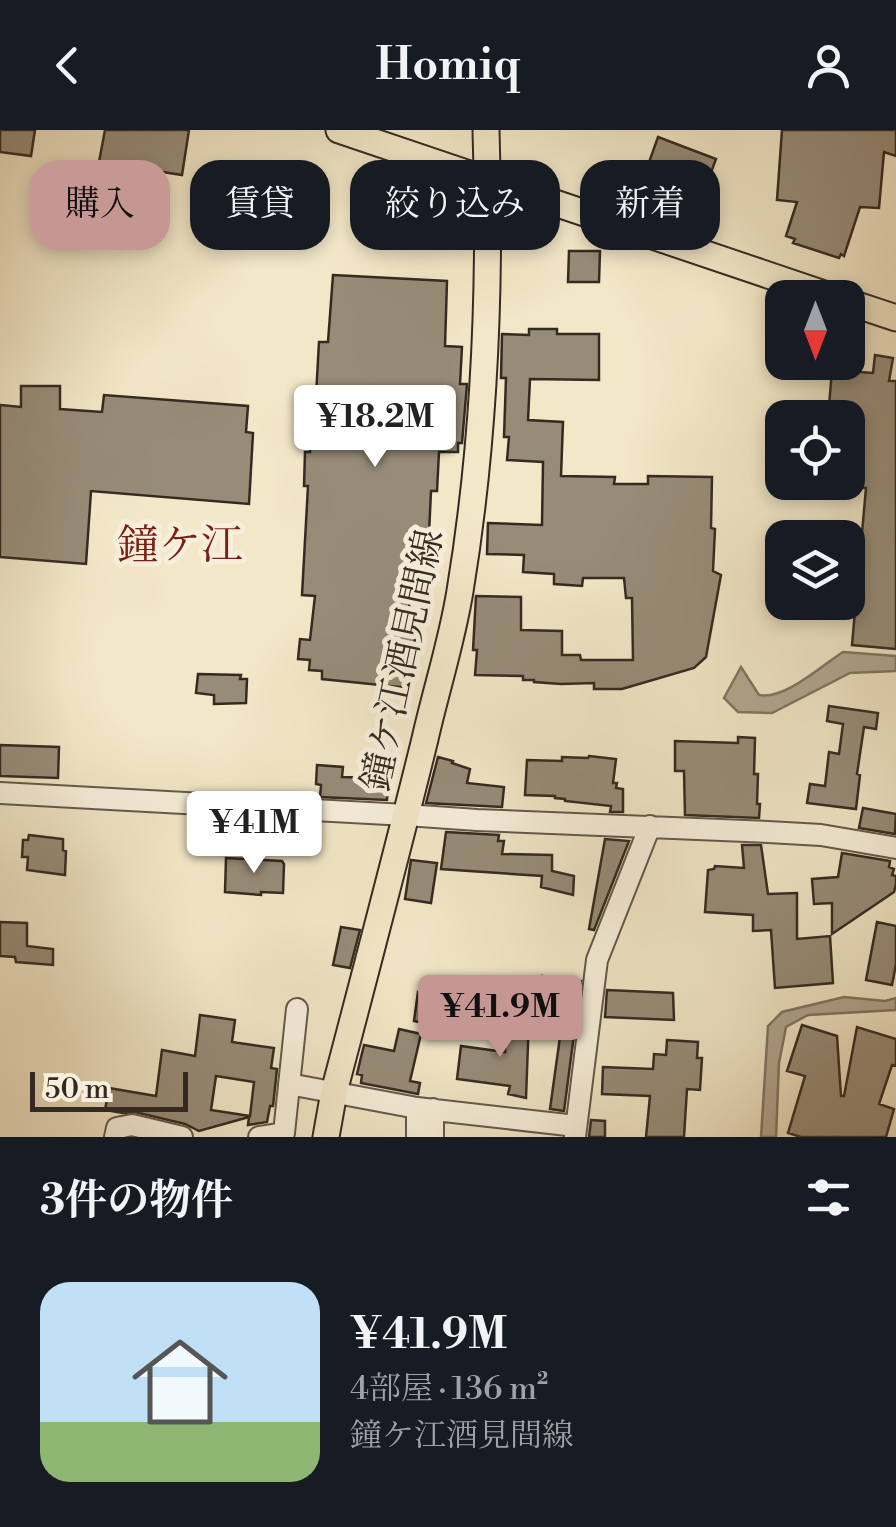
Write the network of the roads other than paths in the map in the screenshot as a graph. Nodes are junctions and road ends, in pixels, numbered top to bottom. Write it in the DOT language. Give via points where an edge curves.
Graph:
graph roads {
  1 [pos="339,130"];
  2 [pos="486,130"];
  3 [pos="424,160"];
  4 [pos="487,160"];
  5 [pos="560,204"];
  6 [pos="485,250"];
  7 [pos="784,280"];
  8 [pos="865,308"];
  9 [pos="896,318"];
  10 [pos="0,793"];
  11 [pos="406,814"];
  12 [pos="650,826"];
  13 [pos="896,848"];
  14 [pos="297,1008"];
  15 [pos="289,1084"];
  16 [pos="334,1092"];
  17 [pos="425,1109"];
  18 [pos="576,1131"];
  19 [pos="115,1137"];
  20 [pos="182,1137"];
  21 [pos="259,1137"];
  22 [pos="326,1137"];
  23 [pos="417,1137"];
  24 [pos="433,1137"];
  1 -- 3 [label="main road"];
  2 -- 4 [label="main road, 鐘ケ江酒見間線"];
  5 -- 7 [label="main road"];
  6 -- 11 [label="main road, 鐘ケ江酒見間線" via="476,485 460,596"];
  8 -- 9 [label="main road"];
  10 -- 11 [label="street"];
  11 -- 12 [label="street"];
  11 -- 16 [label="main road, 鐘ケ江酒見間線"];
  12 -- 13 [label="street" via="821,836"];
  12 -- 18 [label="street" via="597,960"];
  14 -- 15 [label="street"];
  15 -- 16 [label="street"];
  15 -- 21 [label="street" via="284,1133"];
  16 -- 17 [label="street"];
  16 -- 22 [label="main road, 鐘ケ江酒見間線"];
  17 -- 18 [label="street"];
  17 -- 23 [label="street"];
  17 -- 24 [label="street"];
  19 -- 20 [label="street" via="117,1128 132,1125"];
}
